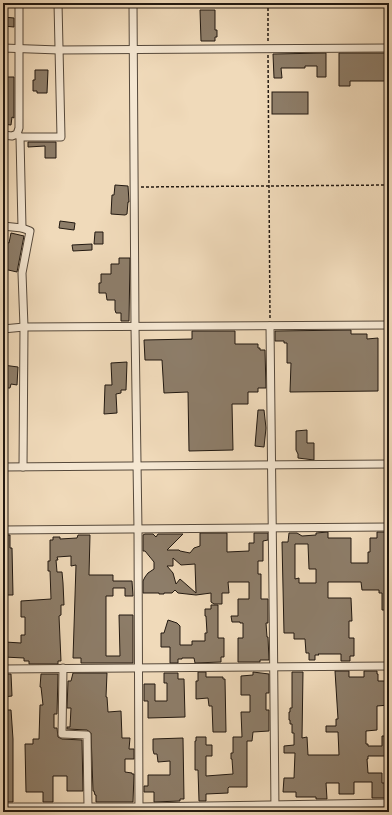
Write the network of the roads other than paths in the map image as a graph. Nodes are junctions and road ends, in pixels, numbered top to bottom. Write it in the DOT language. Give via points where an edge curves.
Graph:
graph roads {
  1 [pos="19,3"];
  2 [pos="58,3"];
  3 [pos="133,3"];
  4 [pos="3,48"];
  5 [pos="134,48"];
  6 [pos="389,48"];
  7 [pos="19,49"];
  8 [pos="59,50"];
  9 [pos="3,135"];
  10 [pos="18,136"];
  11 [pos="3,226"];
  12 [pos="22,228"];
  13 [pos="389,325"];
  14 [pos="270,326"];
  15 [pos="24,327"];
  16 [pos="135,327"];
  17 [pos="3,328"];
  18 [pos="272,464"];
  19 [pos="389,464"];
  20 [pos="136,466"];
  21 [pos="3,467"];
  22 [pos="23,467"];
  23 [pos="389,527"];
  24 [pos="273,528"];
  25 [pos="3,530"];
  26 [pos="138,530"];
  27 [pos="389,666"];
  28 [pos="273,667"];
  29 [pos="63,668"];
  30 [pos="137,668"];
  31 [pos="3,669"];
  32 [pos="389,803"];
  33 [pos="3,806"];
  34 [pos="88,807"];
  35 [pos="275,808"];
  36 [pos="139,809"];
  1 -- 7 [label="street"];
  2 -- 8 [label="street"];
  3 -- 5 [label="street"];
  4 -- 7 [label="street"];
  5 -- 6 [label="street"];
  5 -- 8 [label="street"];
  5 -- 16 [label="street"];
  7 -- 8 [label="street"];
  7 -- 10 [label="street"];
  8 -- 10 [label="street" via="61,137"];
  9 -- 10 [label="street"];
  10 -- 12 [label="street"];
  11 -- 12 [label="street"];
  12 -- 15 [label="street" via="30,231 22,273"];
  13 -- 14 [label="street"];
  14 -- 16 [label="street"];
  14 -- 18 [label="street"];
  15 -- 16 [label="street"];
  15 -- 17 [label="street"];
  15 -- 22 [label="street"];
  16 -- 20 [label="street"];
  18 -- 19 [label="street"];
  18 -- 20 [label="street"];
  18 -- 24 [label="street"];
  20 -- 22 [label="street"];
  20 -- 26 [label="street"];
  21 -- 22 [label="street"];
  23 -- 24 [label="street"];
  24 -- 26 [label="street"];
  24 -- 28 [label="street"];
  25 -- 26 [label="street"];
  26 -- 30 [label="street"];
  27 -- 28 [label="street"];
  28 -- 30 [label="street"];
  28 -- 35 [label="street"];
  29 -- 30 [label="street"];
  29 -- 31 [label="street"];
  29 -- 34 [label="street" via="62,734 87,735"];
  30 -- 36 [label="street"];
  32 -- 35 [label="street"];
  33 -- 34 [label="street"];
  34 -- 36 [label="street"];
  35 -- 36 [label="street"];
}
